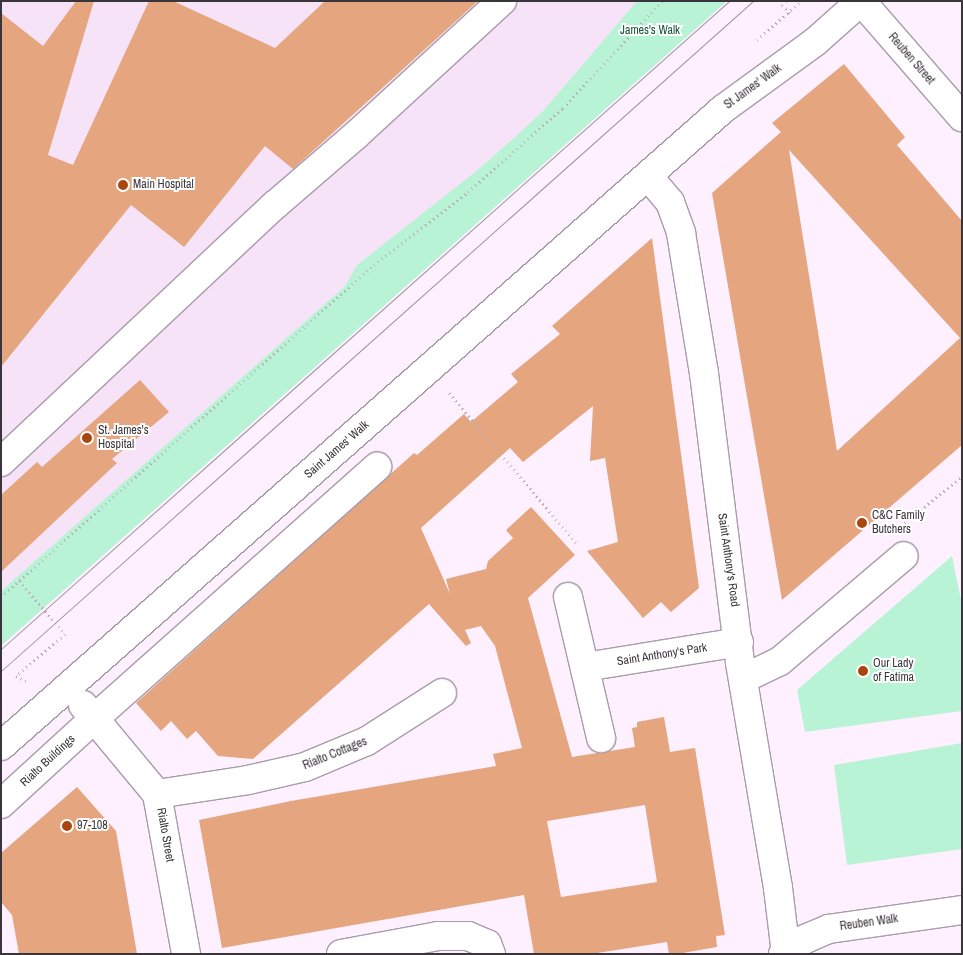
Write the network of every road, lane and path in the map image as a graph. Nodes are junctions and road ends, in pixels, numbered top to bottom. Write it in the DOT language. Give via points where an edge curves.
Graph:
graph roads {
  1 [pos="502,1"];
  2 [pos="662,1"];
  3 [pos="786,1"];
  4 [pos="861,1"];
  5 [pos="791,15"];
  6 [pos="962,117"];
  7 [pos="648,176"];
  8 [pos="473,420"];
  9 [pos="1,462"];
  10 [pos="377,467"];
  11 [pos="577,544"];
  12 [pos="904,556"];
  13 [pos="19,581"];
  14 [pos="1,596"];
  15 [pos="568,597"];
  16 [pos="739,642"];
  17 [pos="584,667"];
  18 [pos="743,679"];
  19 [pos="442,693"];
  20 [pos="61,695"];
  21 [pos="94,718"];
  22 [pos="601,738"];
  23 [pos="1,746"];
  24 [pos="157,794"];
  25 [pos="1,804"];
  26 [pos="962,910"];
  27 [pos="785,953"];
  28 [pos="186,954"];
  29 [pos="341,954"];
  30 [pos="491,954"];
  1 -- 9 [label="street" via="275,205"];
  2 -- 13 [label="path" via="563,108 468,192 374,264"];
  3 -- 5 [label="path" via="782,5"];
  4 -- 6 [label="street, Reuben Street"];
  4 -- 7 [label="street, St James' Walk" via="814,42 723,109"];
  7 -- 16 [label="street, Saint Anthony's Road" via="670,202 681,234 704,373"];
  7 -- 20 [label="street, Saint James' Walk"];
  8 -- 11 [label="path"];
  10 -- 21 [label="street, Rialto Buildings"];
  12 -- 18 [label="street" via="780,661"];
  13 -- 14 [label="path"];
  13 -- 20 [label="path" via="65,634 16,676"];
  15 -- 17 [label="street"];
  16 -- 17 [label="street, Saint Anthony's Park"];
  16 -- 18 [label="street, Saint Anthony's Road"];
  17 -- 22 [label="street"];
  18 -- 27 [label="street, Saint Anthony's Road" via="778,888"];
  19 -- 24 [label="street, Rialto Cottages" via="367,741 305,767 248,780"];
  20 -- 21 [label="street, Rialto Street"];
  20 -- 23 [label="street, Saint James' Walk"];
  21 -- 24 [label="street, Rialto Street"];
  21 -- 25 [label="street, Rialto Buildings"];
  24 -- 28 [label="street, Rialto Street"];
  26 -- 27 [label="street, Reuben Walk" via="829,929 805,939"];
  29 -- 30 [label="street" via="438,936 468,936 487,944"];
}
